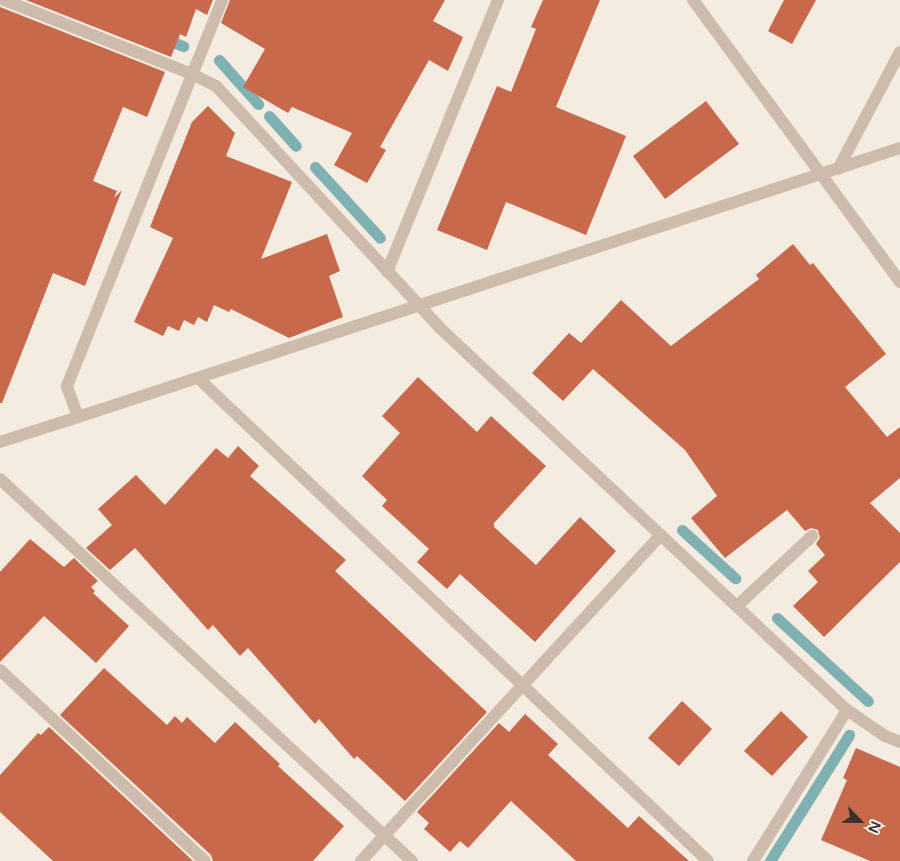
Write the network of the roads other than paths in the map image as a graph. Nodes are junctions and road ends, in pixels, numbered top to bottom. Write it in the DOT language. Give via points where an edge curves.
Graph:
graph roads {
  1 [pos="4,0"];
  2 [pos="222,0"];
  3 [pos="498,0"];
  4 [pos="693,0"];
  5 [pos="900,52"];
  6 [pos="192,74"];
  7 [pos="900,148"];
  8 [pos="838,169"];
  9 [pos="820,175"];
  10 [pos="387,272"];
  11 [pos="900,282"];
  12 [pos="418,306"];
  13 [pos="198,378"];
  14 [pos="78,418"];
  15 [pos="0,442"];
  16 [pos="0,479"];
  17 [pos="661,535"];
  18 [pos="812,536"];
  19 [pos="737,606"];
  20 [pos="0,670"];
  21 [pos="521,686"];
  22 [pos="847,710"];
  23 [pos="900,742"];
  24 [pos="384,836"];
  25 [pos="205,861"];
  26 [pos="361,861"];
  27 [pos="412,861"];
  28 [pos="708,861"];
  29 [pos="752,861"];
  1 -- 6 [label="street"];
  2 -- 6 [label="street"];
  3 -- 10 [label="street"];
  4 -- 9 [label="street"];
  5 -- 8 [label="street"];
  6 -- 10 [label="street" via="217,87"];
  6 -- 14 [label="street" via="66,386"];
  7 -- 8 [label="street"];
  8 -- 9 [label="street"];
  9 -- 11 [label="street"];
  9 -- 12 [label="street"];
  10 -- 12 [label="street"];
  12 -- 13 [label="street"];
  12 -- 17 [label="street"];
  13 -- 14 [label="street"];
  13 -- 21 [label="street"];
  14 -- 15 [label="street"];
  16 -- 24 [label="street"];
  17 -- 19 [label="street"];
  17 -- 21 [label="street"];
  18 -- 19 [label="street"];
  19 -- 22 [label="street"];
  20 -- 25 [label="street"];
  21 -- 24 [label="street"];
  21 -- 28 [label="street"];
  22 -- 23 [label="street" via="885,736"];
  22 -- 29 [label="street"];
  24 -- 26 [label="street"];
  24 -- 27 [label="street"];
}
